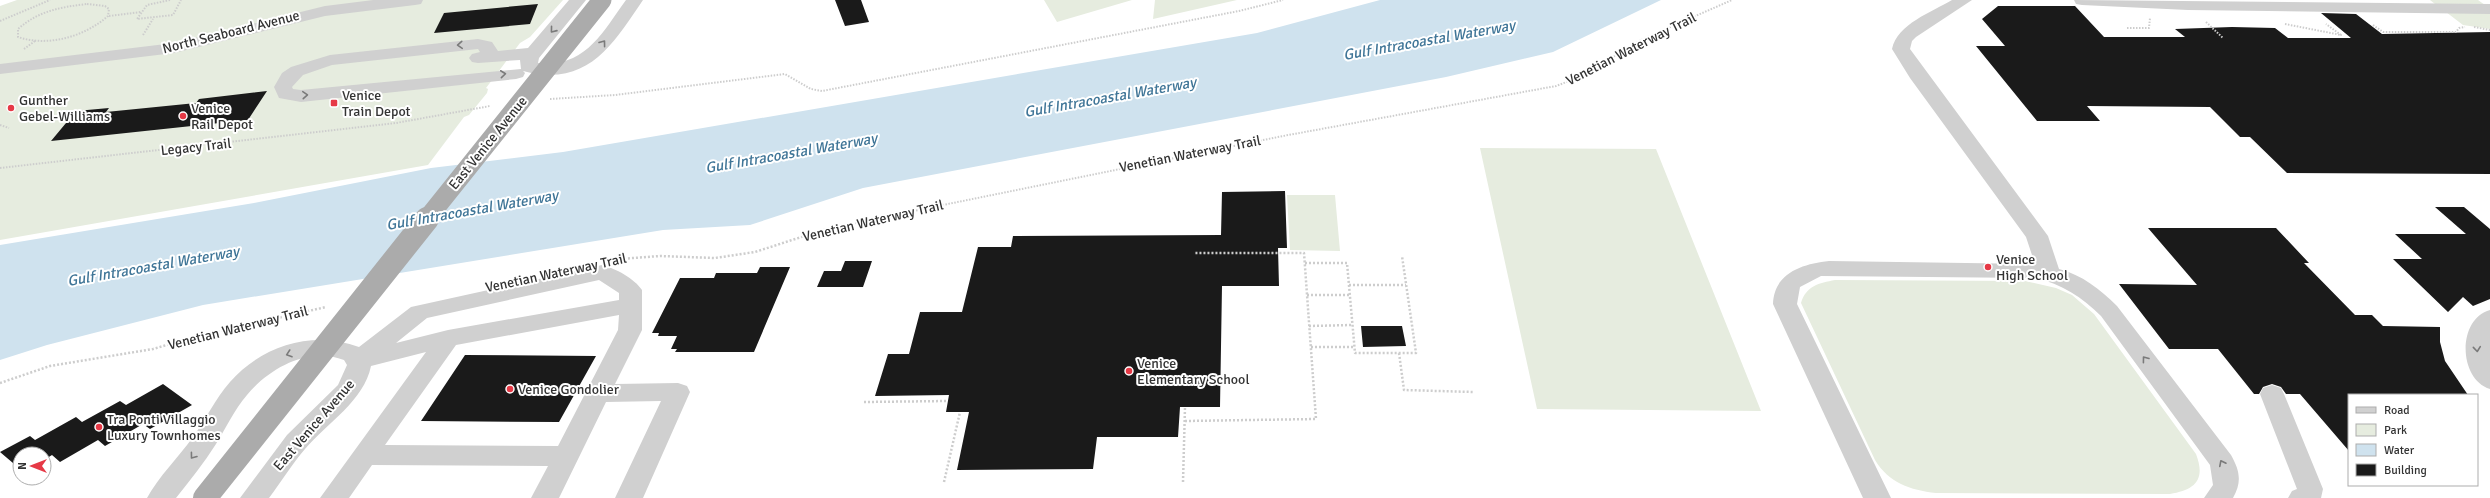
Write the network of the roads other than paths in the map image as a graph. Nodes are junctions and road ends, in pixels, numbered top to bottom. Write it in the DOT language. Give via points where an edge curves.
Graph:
graph roads {
  1 [pos="415,0"];
  2 [pos="578,0"];
  3 [pos="602,0"];
  4 [pos="635,0"];
  5 [pos="1964,0"];
  6 [pos="2082,0"];
  7 [pos="2490,9"];
  8 [pos="533,53"];
  9 [pos="0,69"];
  10 [pos="516,73"];
  11 [pos="2049,274"];
  12 [pos="632,306"];
  13 [pos="2490,318"];
  14 [pos="448,338"];
  15 [pos="358,361"];
  16 [pos="2490,380"];
  17 [pos="598,394"];
  18 [pos="2272,394"];
  19 [pos="365,455"];
  20 [pos="566,456"];
  21 [pos="161,498"];
  22 [pos="205,498"];
  23 [pos="254,498"];
  24 [pos="334,498"];
  25 [pos="545,498"];
  26 [pos="629,498"];
  27 [pos="1877,498"];
  28 [pos="2218,498"];
  29 [pos="2302,498"];
  1 -- 9 [label="street, North Seaboard Avenue" via="314,13 174,48"];
  2 -- 8 [label="street, one-way"];
  3 -- 22 [label="main road, East Venice Avenue, bridge"];
  8 -- 4 [label="street, one-way" via="528,66 536,69 561,70 582,64 595,53"];
  5 -- 11 [label="street" via="1910,33 1903,39 1901,49 2037,236"];
  6 -- 7 [label="street" via="2188,5"];
  8 -- 10 [label="street, one-way" via="492,57 483,45 427,48 330,60 303,68 289,77 284,90 286,94 296,96"];
  11 -- 27 [label="street" via="2017,269 1822,268 1807,272 1790,284 1785,295 1786,309"];
  28 -- 11 [label="street, one-way" via="2224,493 2227,479 2216,452 2109,311 2083,289"];
  12 -- 14 [label="street"];
  12 -- 15 [label="street" via="631,290 602,272 419,312"];
  12 -- 17 [label="street" via="630,330"];
  13 -- 16 [label="street, one-way" via="2479,333 2476,346 2478,357"];
  14 -- 15 [label="street"];
  14 -- 19 [label="street"];
  15 -- 21 [label="street, East Venice Avenue, one-way" via="344,350 317,348 286,355 255,372 235,392 207,436"];
  15 -- 23 [label="street, East Venice Avenue" via="357,374 347,391 296,442"];
  17 -- 20 [label="street"];
  17 -- 26 [label="street" via="678,392"];
  18 -- 29 [label="street" via="2310,489 2309,494"];
  19 -- 20 [label="street"];
  19 -- 24 [label="street"];
  20 -- 25 [label="street"];
}
